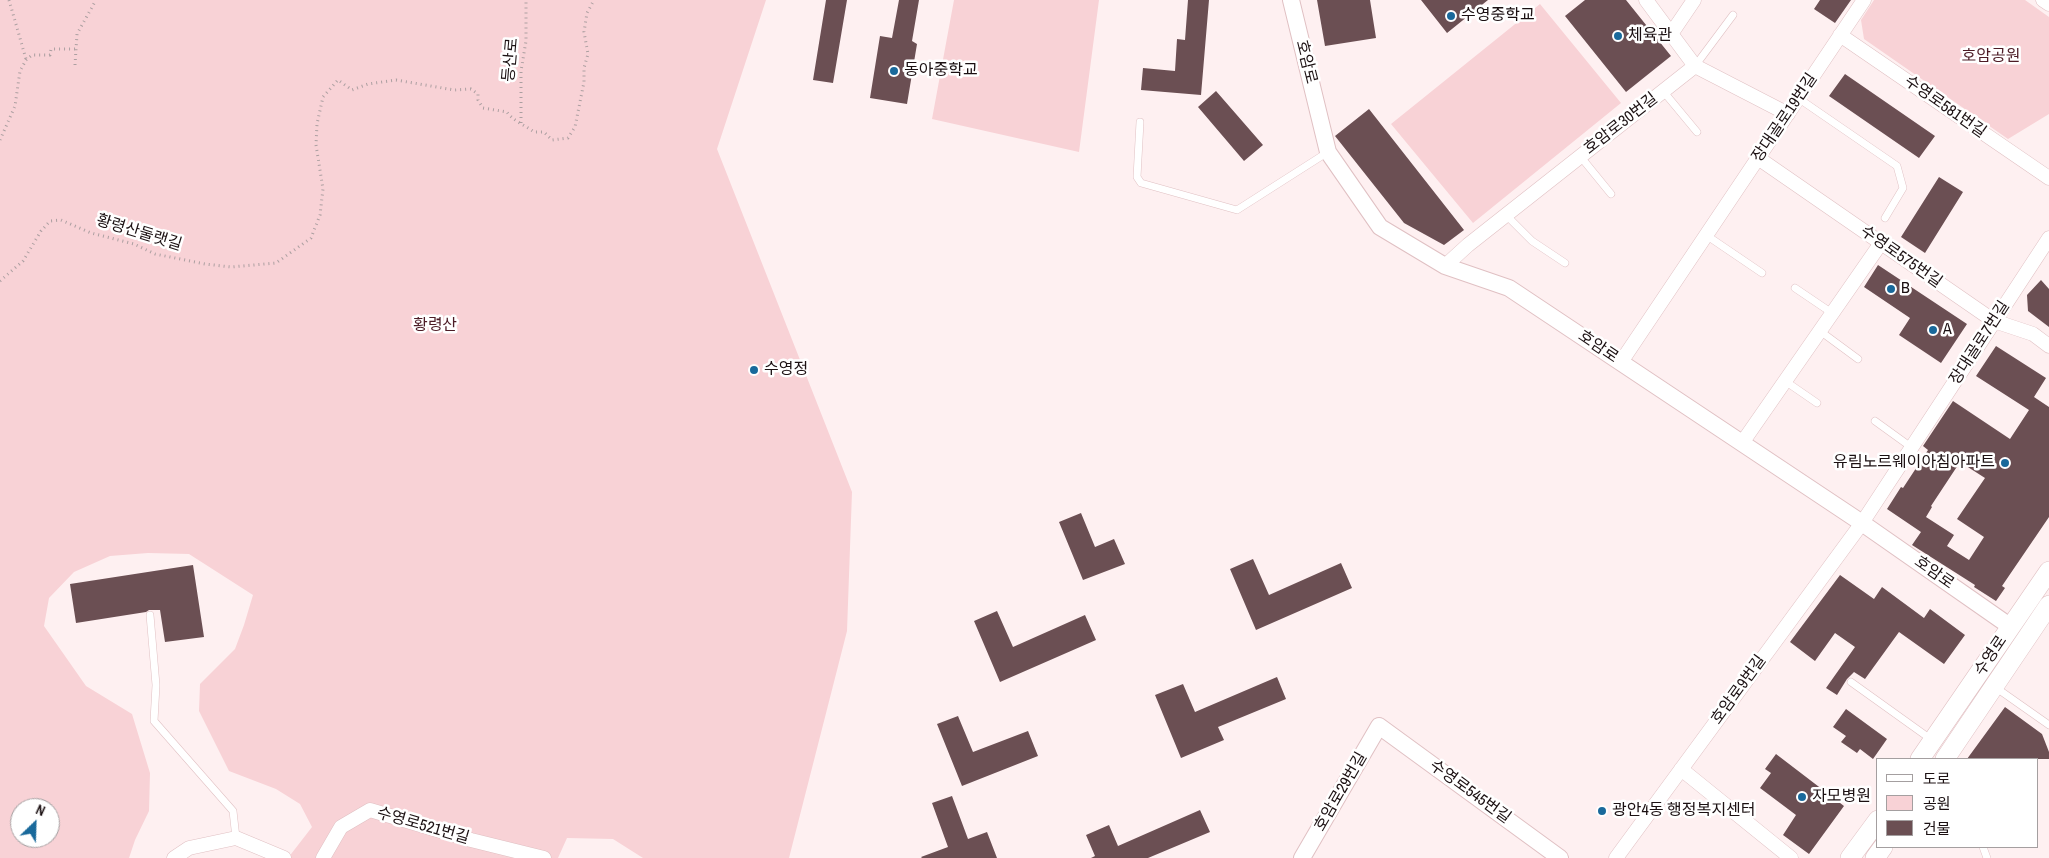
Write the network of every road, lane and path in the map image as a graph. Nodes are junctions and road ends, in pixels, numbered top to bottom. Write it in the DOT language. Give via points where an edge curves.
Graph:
graph roads {
  1 [pos="9,0"];
  2 [pos="96,0"];
  3 [pos="526,0"];
  4 [pos="594,0"];
  5 [pos="1291,0"];
  6 [pos="1646,0"];
  7 [pos="1694,0"];
  8 [pos="1864,0"];
  9 [pos="2042,0"];
  10 [pos="2049,4"];
  11 [pos="1733,15"];
  12 [pos="1671,34"];
  13 [pos="1840,35"];
  14 [pos="76,49"];
  15 [pos="26,60"];
  16 [pos="76,65"];
  17 [pos="1695,66"];
  18 [pos="1663,91"];
  19 [pos="1798,98"];
  20 [pos="1788,114"];
  21 [pos="1140,122"];
  22 [pos="521,123"];
  23 [pos="1697,132"];
  24 [pos="0,140"];
  25 [pos="1328,152"];
  26 [pos="1580,156"];
  27 [pos="1758,158"];
  28 [pos="2049,178"];
  29 [pos="1611,194"];
  30 [pos="1506,215"];
  31 [pos="1885,218"];
  32 [pos="1706,235"];
  33 [pos="2049,238"];
  34 [pos="1881,243"];
  35 [pos="1565,264"];
  36 [pos="1445,266"];
  37 [pos="1762,273"];
  38 [pos="0,281"];
  39 [pos="1795,288"];
  40 [pos="1832,313"];
  41 [pos="1994,322"];
  42 [pos="1820,331"];
  43 [pos="2049,346"];
  44 [pos="1858,359"];
  45 [pos="1621,362"];
  46 [pos="1785,381"];
  47 [pos="1817,403"];
  48 [pos="1875,421"];
  49 [pos="1742,443"];
  50 [pos="1911,447"];
  51 [pos="1862,523"];
  52 [pos="2049,571"];
  53 [pos="2049,605"];
  54 [pos="150,615"];
  55 [pos="2011,627"];
  56 [pos="1851,682"];
  57 [pos="1994,687"];
  58 [pos="2049,725"];
  59 [pos="1380,726"];
  60 [pos="1933,740"];
  61 [pos="1949,757"];
  62 [pos="1921,758"];
  63 [pos="1681,769"];
  64 [pos="1876,823"];
  65 [pos="236,838"];
  66 [pos="174,858"];
  67 [pos="284,858"];
  68 [pos="323,858"];
  69 [pos="544,858"];
  70 [pos="1302,858"];
  71 [pos="1560,858"];
  72 [pos="1616,858"];
  73 [pos="1791,858"];
  74 [pos="1850,858"];
  1 -- 15 [label="path"];
  2 -- 14 [label="path" via="77,34"];
  3 -- 22 [label="path, 등산로"];
  4 -- 22 [label="path" via="587,13 584,32 588,54 575,127 568,138 552,140 544,132 534,132"];
  5 -- 25 [label="street, 호암로"];
  6 -- 12 [label="street"];
  7 -- 12 [label="street"];
  8 -- 13 [label="street, 장대골로19번길"];
  9 -- 10 [label="street"];
  11 -- 17 [label="lane"];
  12 -- 17 [label="street"];
  13 -- 19 [label="street, 장대골로19번길"];
  13 -- 28 [label="street, 수영로581번길"];
  14 -- 15 [label="path" via="50,49 50,55 32,55"];
  14 -- 16 [label="path"];
  15 -- 24 [label="path" via="20,71 15,106"];
  17 -- 18 [label="street, 호암로30번길"];
  17 -- 20 [label="street"];
  18 -- 23 [label="lane, 호암로30번길"];
  18 -- 26 [label="street, 호암로30번길"];
  19 -- 20 [label="street, 장대골로19번길"];
  19 -- 31 [label="lane" via="1897,166 1903,188"];
  20 -- 27 [label="street, 장대골로19번길"];
  21 -- 25 [label="lane" via="1137,177 1141,183 1237,210"];
  22 -- 38 [label="path, 황령산둘랫길" via="507,112 483,108 478,94 471,89 454,90 396,80 352,90 338,80 323,97 316,124 323,189 320,215 311,238 276,263 231,267 205,264 155,254 61,220 50,221 23,261"];
  25 -- 36 [label="street, 호암로" via="1380,227"];
  26 -- 29 [label="lane, 호암로30번길"];
  26 -- 30 [label="street, 호암로30번길"];
  27 -- 32 [label="street, 장대골로19번길"];
  27 -- 34 [label="street, 수영로575번길"];
  30 -- 35 [label="lane" via="1532,241"];
  30 -- 36 [label="street, 호암로30번길"];
  32 -- 37 [label="lane"];
  32 -- 45 [label="street, 장대골로19번길"];
  33 -- 41 [label="street, 장대골로7번길"];
  34 -- 40 [label="street"];
  34 -- 41 [label="street, 수영로575번길"];
  36 -- 45 [label="street, 호암로" via="1509,288"];
  39 -- 40 [label="lane"];
  40 -- 42 [label="street"];
  41 -- 43 [label="street, 수영로575번길" via="2033,334"];
  41 -- 50 [label="street, 장대골로7번길"];
  42 -- 44 [label="lane"];
  42 -- 46 [label="street"];
  45 -- 49 [label="street, 호암로"];
  46 -- 47 [label="lane"];
  46 -- 49 [label="street"];
  48 -- 50 [label="lane"];
  49 -- 51 [label="street, 호암로"];
  50 -- 51 [label="street, 장대골로7번길"];
  51 -- 55 [label="street, 호암로"];
  51 -- 63 [label="street, 호암로9번길"];
  52 -- 55 [label="main road, 수영로"];
  53 -- 57 [label="main road, 수영로"];
  54 -- 65 [label="lane" via="156,685 154,721 233,811"];
  55 -- 60 [label="main road, 수영로"];
  56 -- 60 [label="lane"];
  57 -- 58 [label="lane, 수영로"];
  57 -- 61 [label="main road, 수영로"];
  59 -- 70 [label="street, 호암로29번길"];
  59 -- 71 [label="street, 수영로545번길"];
  60 -- 62 [label="main road, 수영로"];
  63 -- 72 [label="street, 호암로9번길"];
  63 -- 73 [label="street"];
  64 -- 74 [label="main road"];
  65 -- 66 [label="street" via="189,848"];
  65 -- 67 [label="street"];
  68 -- 69 [label="street, 수영로521번길" via="341,827 370,810"];
}
